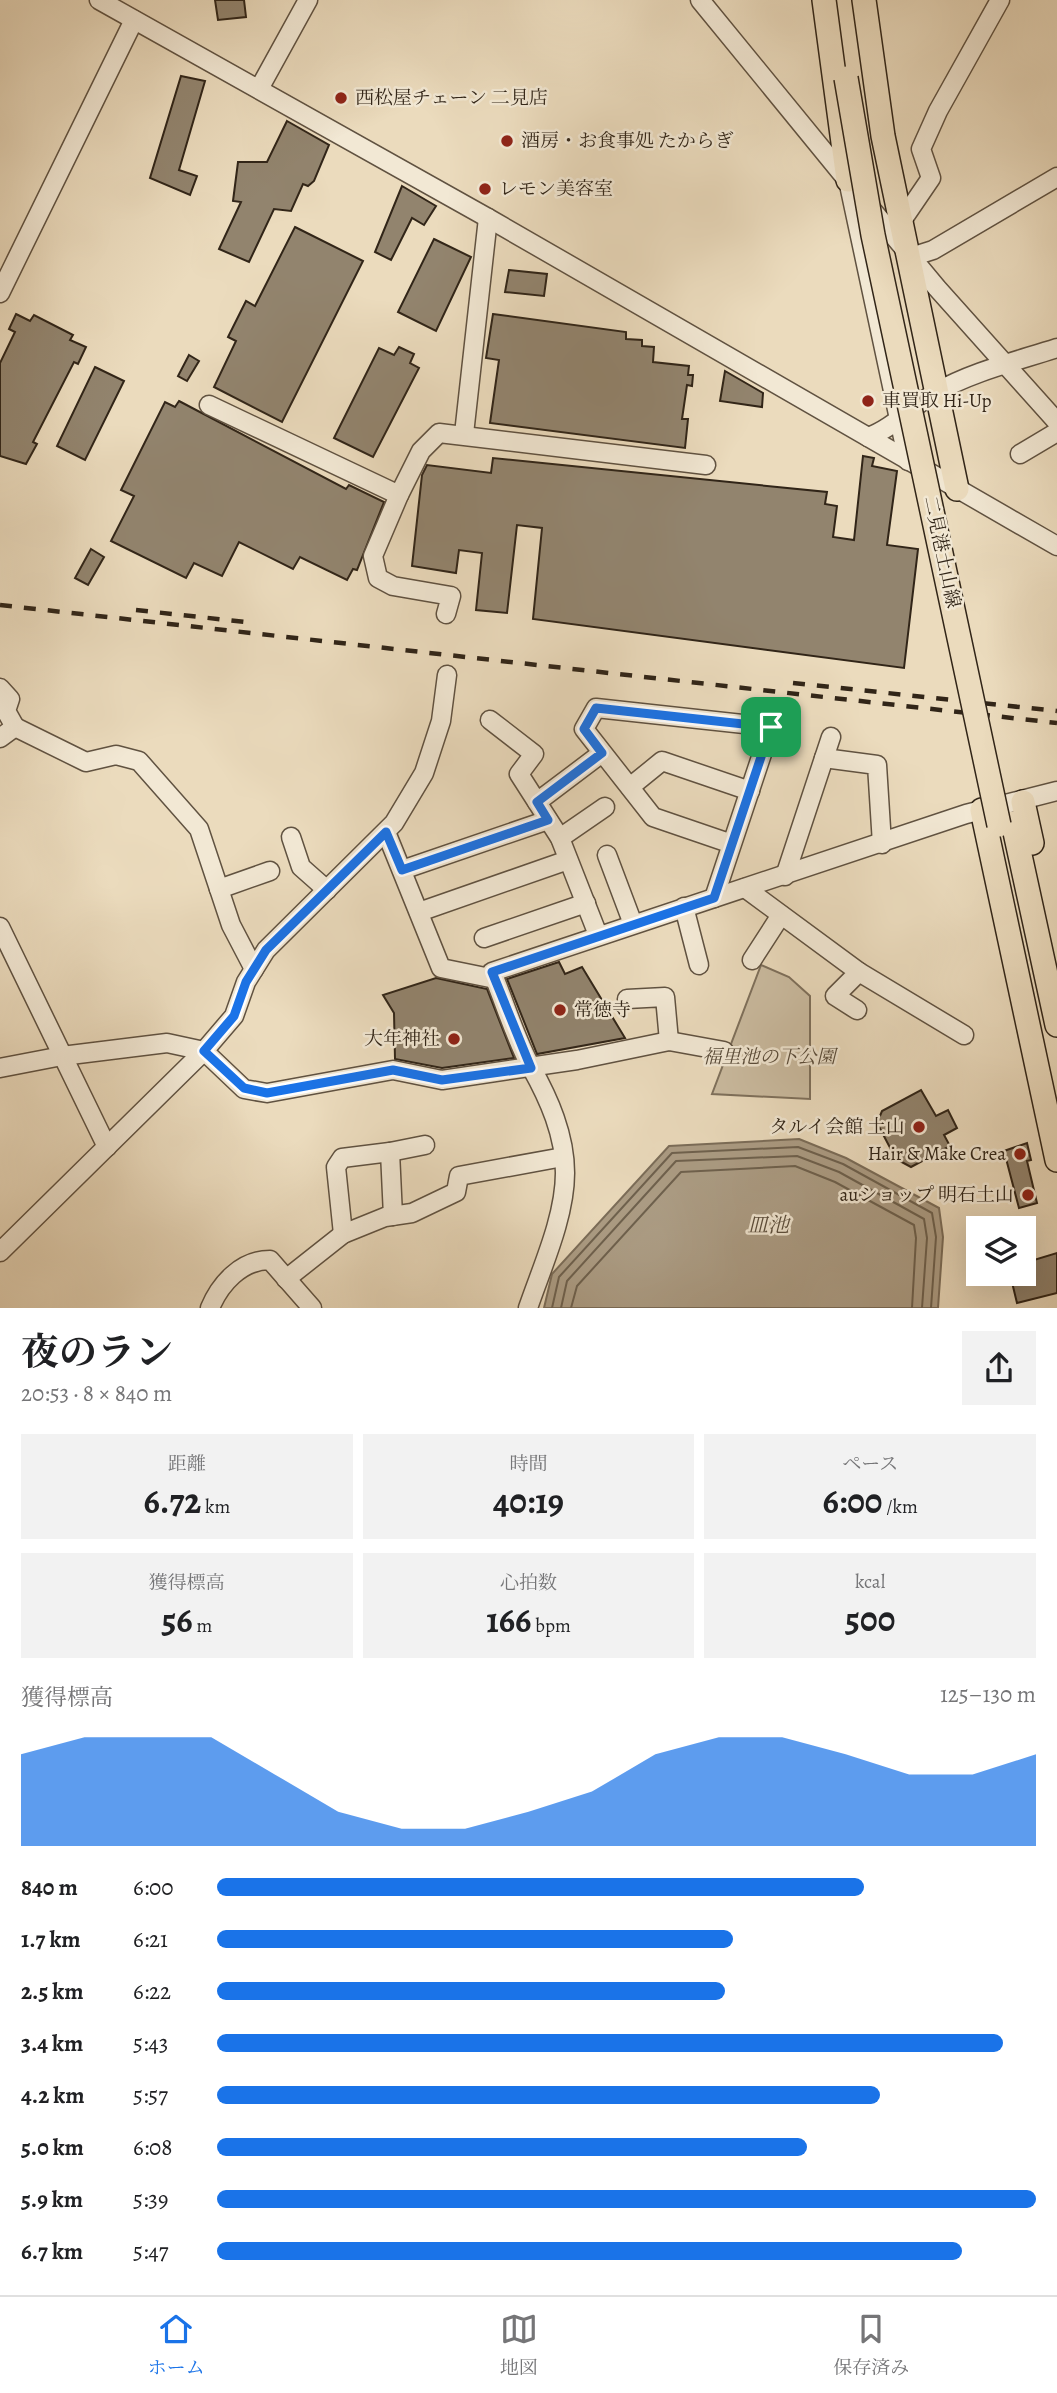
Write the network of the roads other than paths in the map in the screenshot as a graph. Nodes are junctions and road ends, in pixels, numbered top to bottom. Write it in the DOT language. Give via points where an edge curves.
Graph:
graph roads {
  1 [pos="99,0"];
  2 [pos="308,0"];
  3 [pos="700,0"];
  4 [pos="824,0"];
  5 [pos="836,0"];
  6 [pos="851,0"];
  7 [pos="864,0"];
  8 [pos="1000,0"];
  9 [pos="134,20"];
  10 [pos="853,77"];
  11 [pos="258,89"];
  12 [pos="1057,177"];
  13 [pos="848,180"];
  14 [pos="488,218"];
  15 [pos="901,222"];
  16 [pos="909,255"];
  17 [pos="0,293"];
  18 [pos="1057,348"];
  19 [pos="1006,365"];
  20 [pos="937,392"];
  21 [pos="209,405"];
  22 [pos="899,417"];
  23 [pos="1057,422"];
  24 [pos="1057,432"];
  25 [pos="464,434"];
  26 [pos="867,437"];
  27 [pos="1020,454"];
  28 [pos="908,461"];
  29 [pos="706,465"];
  30 [pos="957,489"];
  31 [pos="399,495"];
  32 [pos="1057,546"];
  33 [pos="446,614"];
  34 [pos="447,675"];
  35 [pos="0,688"];
  36 [pos="490,720"];
  37 [pos="15,727"];
  38 [pos="831,737"];
  39 [pos="0,738"];
  40 [pos="602,753"];
  41 [pos="824,758"];
  42 [pos="630,787"];
  43 [pos="750,791"];
  44 [pos="1057,792"];
  45 [pos="537,802"];
  46 [pos="1023,802"];
  47 [pos="605,807"];
  48 [pos="982,810"];
  49 [pos="548,820"];
  50 [pos="1006,824"];
  51 [pos="386,832"];
  52 [pos="291,837"];
  53 [pos="560,838"];
  54 [pos="732,844"];
  55 [pos="882,844"];
  56 [pos="607,855"];
  57 [pos="568,859"];
  58 [pos="402,870"];
  59 [pos="270,871"];
  60 [pos="785,876"];
  61 [pos="745,888"];
  62 [pos="219,889"];
  63 [pos="327,890"];
  64 [pos="714,898"];
  65 [pos="586,903"];
  66 [pos="684,907"];
  67 [pos="419,912"];
  68 [pos="781,915"];
  69 [pos="633,924"];
  70 [pos="0,927"];
  71 [pos="598,935"];
  72 [pos="484,938"];
  73 [pos="1057,959"];
  74 [pos="752,960"];
  75 [pos="699,965"];
  76 [pos="254,969"];
  77 [pos="859,972"];
  78 [pos="495,979"];
  79 [pos="628,999"];
  80 [pos="857,1010"];
  81 [pos="1057,1026"];
  82 [pos="964,1035"];
  83 [pos="669,1041"];
  84 [pos="204,1051"];
  85 [pos="724,1051"];
  86 [pos="62,1056"];
  87 [pos="0,1068"];
  88 [pos="531,1068"];
  89 [pos="1057,1102"];
  90 [pos="425,1145"];
  91 [pos="107,1147"];
  92 [pos="390,1152"];
  93 [pos="563,1157"];
  94 [pos="1057,1160"];
  95 [pos="393,1216"];
  96 [pos="343,1234"];
  97 [pos="2,1244"];
  98 [pos="286,1279"];
  99 [pos="527,1307"];
  100 [pos="209,1308"];
  101 [pos="312,1308"];
  1 -- 9 [label="street"];
  2 -- 11 [label="street"];
  3 -- 13 [label="street"];
  4 -- 13 [label="main road"];
  5 -- 10 [label="main road, 二見港土山線"];
  6 -- 10 [label="main road, 二見港土山線"];
  7 -- 15 [label="main road" via="883,136"];
  8 -- 15 [label="street" via="921,149 931,178"];
  9 -- 11 [label="street"];
  9 -- 17 [label="street"];
  10 -- 50 [label="main road, 二見港土山線"];
  11 -- 14 [label="street"];
  12 -- 16 [label="street" via="933,250"];
  13 -- 16 [label="street"];
  13 -- 22 [label="street"];
  14 -- 25 [label="street"];
  14 -- 26 [label="street"];
  15 -- 16 [label="main road"];
  16 -- 19 [label="street"];
  16 -- 20 [label="main road"];
  18 -- 19 [label="street"];
  19 -- 20 [label="street"];
  19 -- 23 [label="street"];
  20 -- 22 [label="street"];
  20 -- 30 [label="main road"];
  21 -- 31 [label="street"];
  22 -- 26 [label="street" via="887,430"];
  22 -- 28 [label="street"];
  24 -- 27 [label="street"];
  25 -- 29 [label="street"];
  25 -- 31 [label="street" via="439,433 421,451"];
  26 -- 28 [label="street"];
  28 -- 30 [label="street"];
  30 -- 32 [label="street"];
  31 -- 33 [label="street" via="373,556 378,578 393,586 451,596"];
  34 -- 51 [label="street" via="442,721 424,773"];
  35 -- 37 [label="street" via="10,699 6,711"];
  36 -- 45 [label="street" via="534,754 519,774"];
  37 -- 39 [label="street"];
  37 -- 62 [label="street" via="86,762 116,755 139,761 200,829"];
  38 -- 41 [label="street"];
  40 -- 42 [label="street"];
  40 -- 43 [label="street" via="584,729 596,708 771,727"];
  40 -- 45 [label="street"];
  41 -- 55 [label="street" via="877,765"];
  41 -- 60 [label="street"];
  42 -- 43 [label="street" via="662,761"];
  42 -- 54 [label="street" via="653,817"];
  43 -- 54 [label="street"];
  44 -- 46 [label="street"];
  45 -- 49 [label="street"];
  46 -- 48 [label="street"];
  46 -- 73 [label="main road"];
  47 -- 53 [label="street"];
  48 -- 55 [label="street"];
  48 -- 94 [label="main road"];
  49 -- 53 [label="street"];
  49 -- 58 [label="street"];
  50 -- 81 [label="main road, 二見港土山線"];
  50 -- 89 [label="main road, 二見港土山線"];
  51 -- 58 [label="street"];
  51 -- 63 [label="street"];
  52 -- 63 [label="street" via="301,867"];
  53 -- 57 [label="street"];
  54 -- 64 [label="street"];
  55 -- 60 [label="street"];
  56 -- 69 [label="street"];
  57 -- 65 [label="street"];
  57 -- 67 [label="street"];
  58 -- 67 [label="street"];
  59 -- 62 [label="street"];
  60 -- 61 [label="street"];
  61 -- 64 [label="street"];
  61 -- 68 [label="street"];
  62 -- 76 [label="street"];
  63 -- 76 [label="street" via="266,950"];
  64 -- 66 [label="street"];
  65 -- 71 [label="street"];
  65 -- 72 [label="street"];
  66 -- 69 [label="street"];
  66 -- 75 [label="street"];
  67 -- 78 [label="street" via="441,968"];
  68 -- 74 [label="street"];
  68 -- 77 [label="street"];
  69 -- 71 [label="street"];
  70 -- 86 [label="street"];
  71 -- 78 [label="street" via="492,972"];
  76 -- 84 [label="street" via="234,1016"];
  77 -- 80 [label="street" via="835,996"];
  77 -- 82 [label="street"];
  78 -- 88 [label="street"];
  79 -- 83 [label="street" via="665,997"];
  83 -- 85 [label="street"];
  83 -- 88 [label="street"];
  84 -- 86 [label="street" via="167,1043"];
  84 -- 88 [label="street" via="244,1088 267,1093 393,1070 442,1080"];
  84 -- 91 [label="street"];
  86 -- 87 [label="street"];
  86 -- 91 [label="street"];
  88 -- 93 [label="street" via="542,1082"];
  90 -- 92 [label="street"];
  91 -- 97 [label="street"];
  92 -- 95 [label="street"];
  92 -- 96 [label="street" via="342,1158 336,1167"];
  93 -- 95 [label="street" via="459,1176 456,1192 412,1213"];
  93 -- 99 [label="street" via="565,1175 553,1238"];
  95 -- 96 [label="street"];
  96 -- 98 [label="street"];
  98 -- 100 [label="street" via="270,1260 258,1260 232,1275"];
  98 -- 101 [label="street"];
}
